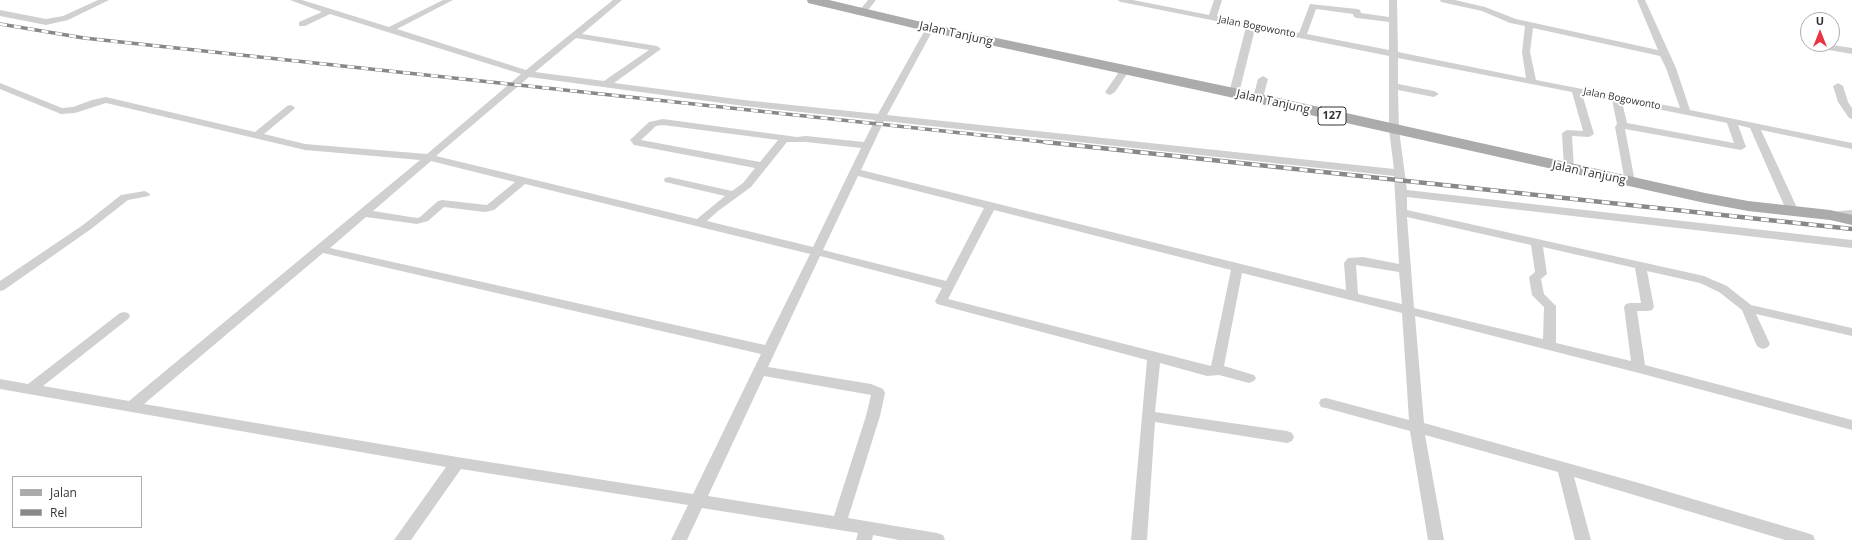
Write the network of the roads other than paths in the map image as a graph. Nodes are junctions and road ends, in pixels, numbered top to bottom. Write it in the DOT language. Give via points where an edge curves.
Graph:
graph roads {
  1 [pos="104,0"];
  2 [pos="449,0"];
  3 [pos="618,0"];
  4 [pos="813,0"];
  5 [pos="1121,0"];
  6 [pos="1218,0"];
  7 [pos="1392,0"];
  8 [pos="1444,0"];
  9 [pos="1641,0"];
  10 [pos="301,1"];
  11 [pos="867,6"];
  12 [pos="330,11"];
  13 [pos="0,13"];
  14 [pos="1212,18"];
  15 [pos="1392,20"];
  16 [pos="302,24"];
  17 [pos="1529,25"];
  18 [pos="1251,26"];
  19 [pos="930,28"];
  20 [pos="389,30"];
  21 [pos="574,35"];
  22 [pos="1302,36"];
  23 [pos="1840,49"];
  24 [pos="1852,51"];
  25 [pos="1392,54"];
  26 [pos="1664,54"];
  27 [pos="1124,71"];
  28 [pos="528,73"];
  29 [pos="1263,78"];
  30 [pos="1532,82"];
  31 [pos="605,85"];
  32 [pos="0,86"];
  33 [pos="1393,86"];
  34 [pos="1838,86"];
  35 [pos="1576,90"];
  36 [pos="1110,92"];
  37 [pos="1234,93"];
  38 [pos="1434,94"];
  39 [pos="1258,98"];
  40 [pos="1618,99"];
  41 [pos="290,108"];
  42 [pos="1686,112"];
  43 [pos="1852,116"];
  44 [pos="882,117"];
  45 [pos="1731,122"];
  46 [pos="1622,125"];
  47 [pos="1754,126"];
  48 [pos="1394,130"];
  49 [pos="256,136"];
  50 [pos="784,139"];
  51 [pos="1852,146"];
  52 [pos="867,148"];
  53 [pos="427,157"];
  54 [pos="762,166"];
  55 [pos="1569,169"];
  56 [pos="855,172"];
  57 [pos="1399,173"];
  58 [pos="524,180"];
  59 [pos="669,180"];
  60 [pos="1630,182"];
  61 [pos="1402,192"];
  62 [pos="145,194"];
  63 [pos="734,196"];
  64 [pos="991,206"];
  65 [pos="1401,212"];
  66 [pos="1793,212"];
  67 [pos="364,213"];
  68 [pos="1852,213"];
  69 [pos="1830,216"];
  70 [pos="1852,220"];
  71 [pos="699,223"];
  72 [pos="1536,242"];
  73 [pos="1852,244"];
  74 [pos="319,249"];
  75 [pos="818,252"];
  76 [pos="1640,265"];
  77 [pos="1237,268"];
  78 [pos="1406,269"];
  79 [pos="950,286"];
  80 [pos="0,287"];
  81 [pos="1352,296"];
  82 [pos="1747,308"];
  83 [pos="1408,309"];
  84 [pos="124,316"];
  85 [pos="1852,332"];
  86 [pos="1763,344"];
  87 [pos="1549,345"];
  88 [pos="770,351"];
  89 [pos="1154,357"];
  90 [pos="1639,368"];
  91 [pos="1217,369"];
  92 [pos="760,371"];
  93 [pos="1249,378"];
  94 [pos="1,385"];
  95 [pos="31,389"];
  96 [pos="1326,403"];
  97 [pos="132,406"];
  98 [pos="1148,416"];
  99 [pos="1852,425"];
  100 [pos="1417,427"];
  101 [pos="1287,437"];
  102 [pos="457,462"];
  103 [pos="1564,468"];
  104 [pos="698,500"];
  105 [pos="839,523"];
  106 [pos="866,534"];
  107 [pos="402,540"];
  108 [pos="679,540"];
  109 [pos="936,540"];
  110 [pos="1139,540"];
  111 [pos="1436,540"];
  112 [pos="1583,540"];
  113 [pos="1807,540"];
  1 -- 13 [label="street" via="65,18 46,22"];
  2 -- 20 [label="street"];
  3 -- 21 [label="street"];
  4 -- 11 [label="main road, Jalan Tanjung / 127"];
  5 -- 14 [label="street, Jalan Bogowonto"];
  6 -- 14 [label="street"];
  7 -- 15 [label="street"];
  8 -- 17 [label="street" via="1478,6"];
  9 -- 26 [label="street"];
  10 -- 12 [label="street"];
  11 -- 19 [label="main road, Jalan Tanjung / 127"];
  12 -- 16 [label="street"];
  12 -- 20 [label="street"];
  14 -- 18 [label="street, Jalan Bogowonto"];
  15 -- 22 [label="street" via="1313,6"];
  15 -- 25 [label="street"];
  17 -- 26 [label="street"];
  17 -- 30 [label="street" via="1526,52"];
  18 -- 22 [label="street, Jalan Bogowonto"];
  18 -- 37 [label="street"];
  19 -- 27 [label="main road, Jalan Tanjung / 127"];
  19 -- 44 [label="street"];
  20 -- 28 [label="street"];
  21 -- 28 [label="street"];
  21 -- 31 [label="street" via="657,49"];
  22 -- 25 [label="street, Jalan Bogowonto"];
  23 -- 24 [label="street"];
  25 -- 30 [label="street, Jalan Bogowonto"];
  25 -- 33 [label="street"];
  26 -- 42 [label="street"];
  27 -- 36 [label="street"];
  27 -- 37 [label="main road, Jalan Tanjung / 127"];
  28 -- 31 [label="street"];
  28 -- 53 [label="street"];
  29 -- 39 [label="street"];
  30 -- 35 [label="street, Jalan Bogowonto"];
  31 -- 44 [label="street"];
  32 -- 49 [label="street" via="61,111 75,110 106,100"];
  33 -- 38 [label="street"];
  33 -- 48 [label="street"];
  34 -- 43 [label="street" via="1843,102"];
  35 -- 40 [label="street, Jalan Bogowonto"];
  35 -- 55 [label="street" via="1589,134 1567,133"];
  37 -- 39 [label="main road, Jalan Tanjung / 127"];
  39 -- 48 [label="main road, Jalan Tanjung / 127"];
  40 -- 42 [label="street, Jalan Bogowonto"];
  40 -- 46 [label="street"];
  41 -- 49 [label="street"];
  42 -- 45 [label="street, Jalan Bogowonto"];
  44 -- 52 [label="street"];
  44 -- 57 [label="street"];
  45 -- 46 [label="street" via="1741,146"];
  45 -- 47 [label="street, Jalan Bogowonto"];
  46 -- 60 [label="street" via="1620,127"];
  47 -- 51 [label="street, Jalan Bogowonto"];
  47 -- 66 [label="street"];
  48 -- 55 [label="main road, Jalan Tanjung / 127"];
  48 -- 57 [label="street"];
  49 -- 53 [label="street" via="316,149"];
  50 -- 52 [label="street" via="797,140 804,144"];
  50 -- 54 [label="street"];
  50 -- 54 [label="street" via="663,122 653,124 635,140"];
  52 -- 56 [label="street"];
  53 -- 58 [label="street"];
  53 -- 67 [label="street"];
  54 -- 63 [label="street"];
  55 -- 60 [label="main road, Jalan Tanjung / 127"];
  56 -- 64 [label="street"];
  56 -- 75 [label="street"];
  57 -- 61 [label="street"];
  58 -- 67 [label="street" via="490,208 442,204 424,219 417,221"];
  58 -- 71 [label="street"];
  59 -- 63 [label="street"];
  60 -- 66 [label="main road, Jalan Tanjung / 127" via="1732,204"];
  61 -- 65 [label="street"];
  61 -- 73 [label="street"];
  62 -- 80 [label="street" via="125,197 87,227"];
  63 -- 71 [label="street"];
  64 -- 77 [label="street"];
  64 -- 79 [label="street"];
  65 -- 72 [label="street"];
  65 -- 78 [label="street"];
  66 -- 69 [label="main road, Jalan Tanjung / 127"];
  67 -- 74 [label="street"];
  68 -- 69 [label="street"];
  69 -- 70 [label="main road, Jalan Tanjung / 127"];
  71 -- 75 [label="street"];
  72 -- 76 [label="street"];
  72 -- 87 [label="street" via="1541,274 1535,277 1538,295 1550,306"];
  74 -- 88 [label="street"];
  74 -- 97 [label="street"];
  75 -- 79 [label="street"];
  75 -- 88 [label="street"];
  76 -- 82 [label="street" via="1716,284"];
  76 -- 90 [label="street" via="1648,307 1630,307"];
  77 -- 81 [label="street"];
  77 -- 91 [label="street"];
  78 -- 81 [label="street" via="1352,261"];
  78 -- 83 [label="street"];
  79 -- 89 [label="street" via="941,300"];
  81 -- 83 [label="street"];
  82 -- 85 [label="street"];
  82 -- 86 [label="street"];
  83 -- 87 [label="street"];
  83 -- 100 [label="street"];
  84 -- 95 [label="street"];
  87 -- 90 [label="street"];
  88 -- 92 [label="street"];
  89 -- 91 [label="street" via="1207,371"];
  89 -- 98 [label="street"];
  90 -- 99 [label="street"];
  91 -- 93 [label="street"];
  92 -- 104 [label="street"];
  92 -- 105 [label="street" via="871,389 878,393"];
  94 -- 95 [label="street"];
  95 -- 97 [label="street"];
  96 -- 100 [label="street"];
  97 -- 102 [label="street"];
  98 -- 101 [label="street"];
  98 -- 110 [label="street"];
  100 -- 103 [label="street"];
  100 -- 111 [label="street"];
  102 -- 104 [label="street"];
  102 -- 107 [label="street"];
  103 -- 112 [label="street"];
  103 -- 113 [label="street"];
  104 -- 105 [label="street"];
  104 -- 108 [label="street"];
  105 -- 106 [label="street"];
  106 -- 109 [label="street"];
}
